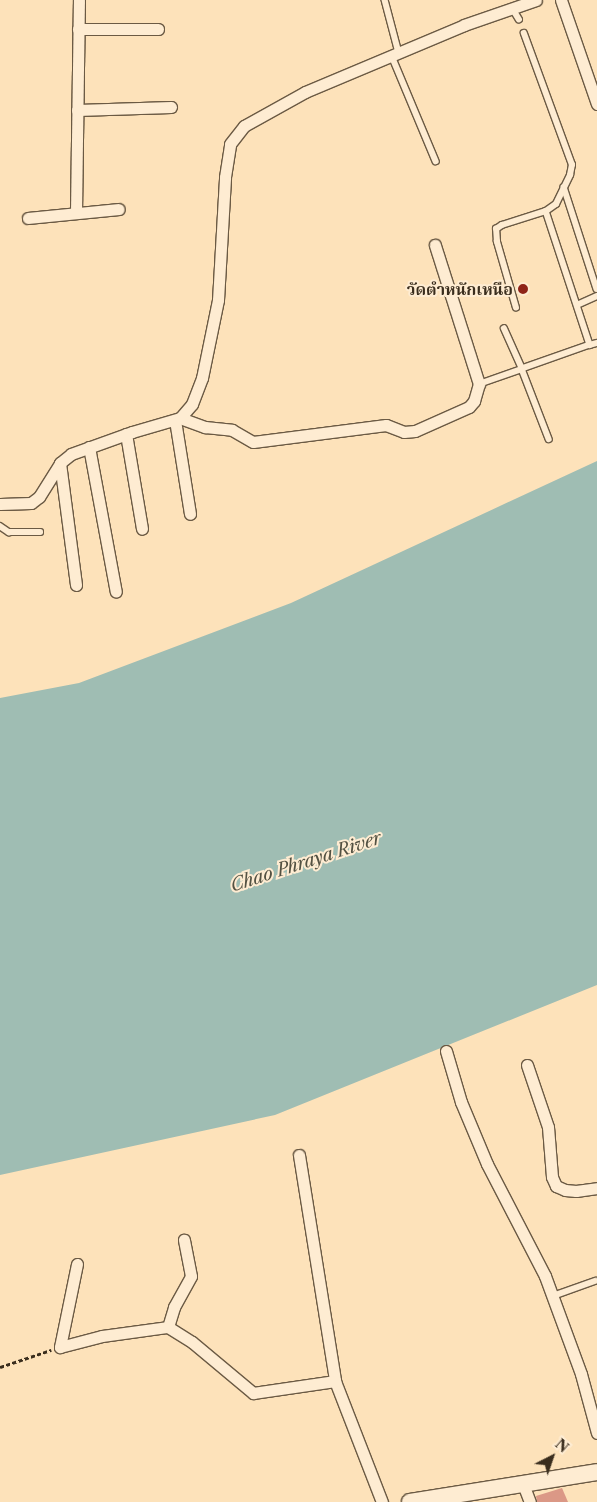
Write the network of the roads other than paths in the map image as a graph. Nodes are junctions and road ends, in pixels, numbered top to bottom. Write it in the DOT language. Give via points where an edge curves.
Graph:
graph roads {
  1 [pos="78,0"];
  2 [pos="385,0"];
  3 [pos="536,0"];
  4 [pos="562,0"];
  5 [pos="517,5"];
  6 [pos="519,19"];
  7 [pos="78,29"];
  8 [pos="158,29"];
  9 [pos="524,34"];
  10 [pos="395,54"];
  11 [pos="597,104"];
  12 [pos="171,107"];
  13 [pos="77,110"];
  14 [pos="436,161"];
  15 [pos="564,187"];
  16 [pos="119,209"];
  17 [pos="546,211"];
  18 [pos="76,212"];
  19 [pos="28,218"];
  20 [pos="435,245"];
  21 [pos="597,289"];
  22 [pos="597,296"];
  23 [pos="577,305"];
  24 [pos="516,308"];
  25 [pos="504,329"];
  26 [pos="597,343"];
  27 [pos="590,345"];
  28 [pos="522,369"];
  29 [pos="479,384"];
  30 [pos="177,419"];
  31 [pos="126,434"];
  32 [pos="549,439"];
  33 [pos="89,447"];
  34 [pos="60,464"];
  35 [pos="0,504"];
  36 [pos="190,514"];
  37 [pos="0,526"];
  38 [pos="142,529"];
  39 [pos="40,532"];
  40 [pos="76,585"];
  41 [pos="116,592"];
  42 [pos="446,1051"];
  43 [pos="527,1065"];
  44 [pos="299,1155"];
  45 [pos="597,1188"];
  46 [pos="184,1240"];
  47 [pos="77,1264"];
  48 [pos="595,1281"];
  49 [pos="553,1296"];
  50 [pos="168,1327"];
  51 [pos="335,1381"];
  52 [pos="597,1433"];
  53 [pos="597,1472"];
  54 [pos="523,1484"];
  55 [pos="457,1498"];
  56 [pos="382,1502"];
  57 [pos="410,1502"];
  58 [pos="530,1502"];
  1 -- 7 [label="street"];
  2 -- 10 [label="lane"];
  3 -- 5 [label="street"];
  4 -- 11 [label="street"];
  5 -- 6 [label="lane"];
  5 -- 10 [label="street"];
  7 -- 8 [label="street"];
  7 -- 13 [label="street"];
  9 -- 15 [label="lane" via="572,165"];
  10 -- 14 [label="lane"];
  10 -- 30 [label="street" via="305,92 244,126 230,144 224,177 223,235 212,336 195,396 189,409"];
  12 -- 13 [label="street"];
  13 -- 18 [label="street"];
  15 -- 17 [label="lane" via="556,204"];
  15 -- 21 [label="lane"];
  16 -- 18 [label="street"];
  17 -- 23 [label="lane"];
  17 -- 24 [label="lane" via="502,225 496,230"];
  18 -- 19 [label="street"];
  20 -- 29 [label="street"];
  22 -- 23 [label="lane"];
  23 -- 27 [label="lane"];
  25 -- 28 [label="lane"];
  26 -- 27 [label="lane"];
  27 -- 28 [label="lane"];
  28 -- 29 [label="lane"];
  28 -- 32 [label="lane"];
  29 -- 30 [label="street" via="469,407 415,432 404,432 386,425 253,442 225,427 205,427"];
  30 -- 31 [label="street"];
  30 -- 36 [label="street"];
  31 -- 33 [label="street"];
  31 -- 38 [label="street"];
  33 -- 34 [label="street" via="71,454"];
  33 -- 41 [label="street"];
  34 -- 35 [label="street" via="39,497 31,503"];
  34 -- 40 [label="street"];
  37 -- 39 [label="lane" via="9,532"];
  42 -- 49 [label="street" via="461,1102 487,1164 546,1276"];
  43 -- 45 [label="street" via="548,1127 552,1177 556,1186 570,1191"];
  44 -- 51 [label="street"];
  46 -- 50 [label="street" via="191,1276"];
  47 -- 50 [label="street" via="60,1347 102,1336"];
  48 -- 49 [label="lane"];
  49 -- 52 [label="street" via="581,1374"];
  50 -- 51 [label="street" via="192,1342 253,1393"];
  51 -- 56 [label="street"];
  53 -- 54 [label="street"];
  54 -- 55 [label="street"];
  54 -- 58 [label="street"];
  55 -- 57 [label="street"];
}
